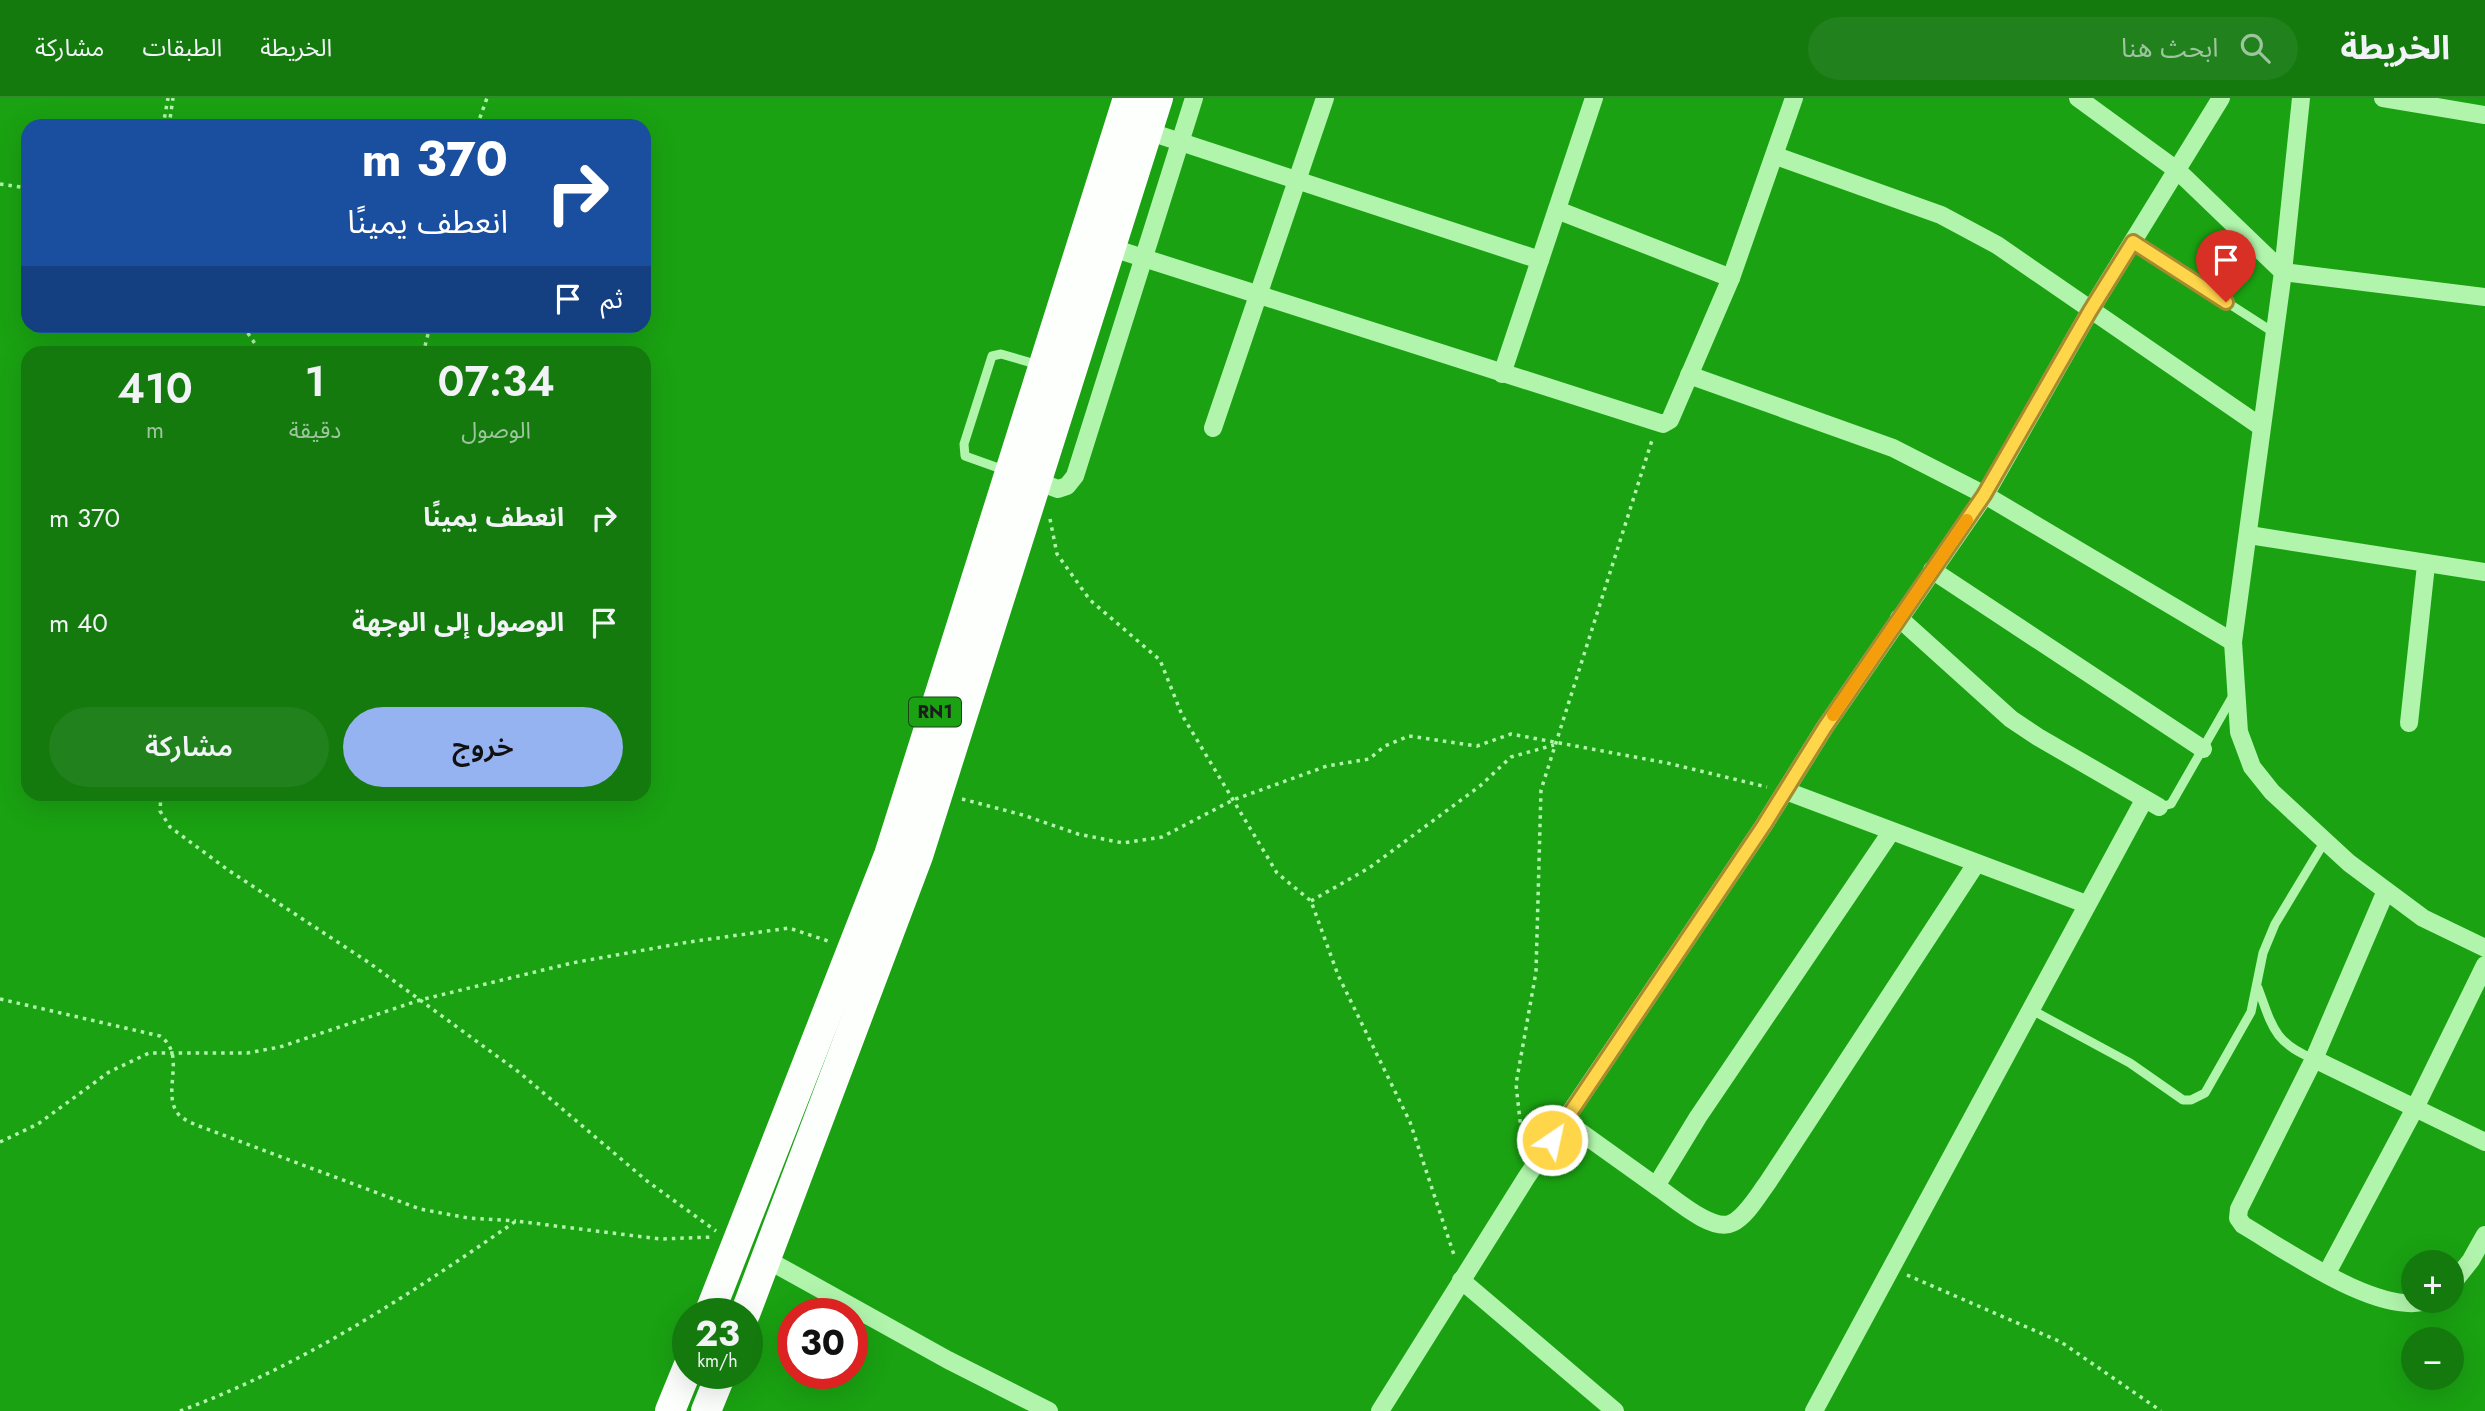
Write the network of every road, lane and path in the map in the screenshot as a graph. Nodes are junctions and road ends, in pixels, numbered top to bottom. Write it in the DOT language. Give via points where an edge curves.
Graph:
graph roads {
  1 [pos="168,98"];
  2 [pos="173,98"];
  3 [pos="487,98"];
  4 [pos="1158,98"];
  5 [pos="1194,98"];
  6 [pos="1325,98"];
  7 [pos="1594,98"];
  8 [pos="1792,98"];
  9 [pos="2078,98"];
  10 [pos="2221,98"];
  11 [pos="2301,98"];
  12 [pos="2383,98"];
  13 [pos="2485,115"];
  14 [pos="1132,117"];
  15 [pos="164,119"];
  16 [pos="170,119"];
  17 [pos="480,119"];
  18 [pos="1180,141"];
  19 [pos="1776,156"];
  20 [pos="2178,171"];
  21 [pos="1296,179"];
  22 [pos="0,184"];
  23 [pos="21,187"];
  24 [pos="1557,210"];
  25 [pos="2133,242"];
  26 [pos="1097,244"];
  27 [pos="1143,257"];
  28 [pos="1540,260"];
  29 [pos="2283,272"];
  30 [pos="1731,278"];
  31 [pos="1256,296"];
  32 [pos="2485,297"];
  33 [pos="2090,311"];
  34 [pos="2273,332"];
  35 [pos="1058,371"];
  36 [pos="1502,374"];
  37 [pos="1689,375"];
  38 [pos="1657,423"];
  39 [pos="2260,426"];
  40 [pos="1213,428"];
  41 [pos="1029,479"];
  42 [pos="1984,495"];
  43 [pos="2249,535"];
  44 [pos="2426,565"];
  45 [pos="1932,570"];
  46 [pos="2485,572"];
  47 [pos="1899,618"];
  48 [pos="2233,642"];
  49 [pos="2235,693"];
  50 [pos="2409,723"];
  51 [pos="1556,744"];
  52 [pos="2203,749"];
  53 [pos="1786,791"];
  54 [pos="938,793"];
  55 [pos="1233,800"];
  56 [pos="161,801"];
  57 [pos="2151,804"];
  58 [pos="1891,832"];
  59 [pos="2325,841"];
  60 [pos="1976,864"];
  61 [pos="2385,893"];
  62 [pos="1311,901"];
  63 [pos="2086,904"];
  64 [pos="2485,948"];
  65 [pos="852,952"];
  66 [pos="2485,965"];
  67 [pos="2258,988"];
  68 [pos="0,999"];
  69 [pos="419,1000"];
  70 [pos="2030,1009"];
  71 [pos="173,1052"];
  72 [pos="2314,1059"];
  73 [pos="2414,1110"];
  74 [pos="1565,1121"];
  75 [pos="0,1142"];
  76 [pos="2485,1142"];
  77 [pos="1527,1178"];
  78 [pos="1657,1186"];
  79 [pos="516,1221"];
  80 [pos="2485,1235"];
  81 [pos="766,1259"];
  82 [pos="1893,1268"];
  83 [pos="2464,1269"];
  84 [pos="2328,1273"];
  85 [pos="1461,1280"];
  86 [pos="715,1298"];
  87 [pos="751,1298"];
  88 [pos="2401,1303"];
  89 [pos="679,1389"];
  90 [pos="715,1389"];
  91 [pos="180,1411"];
  92 [pos="670,1411"];
  93 [pos="706,1411"];
  94 [pos="1049,1411"];
  95 [pos="1380,1411"];
  96 [pos="1615,1411"];
  97 [pos="1814,1411"];
  98 [pos="2161,1411"];
  1 -- 15 [label="path"];
  2 -- 16 [label="path"];
  3 -- 17 [label="path"];
  4 -- 14 [label="highway, RN1"];
  5 -- 18 [label="street"];
  6 -- 21 [label="street"];
  7 -- 24 [label="street"];
  8 -- 19 [label="street"];
  9 -- 20 [label="street"];
  10 -- 20 [label="street"];
  11 -- 29 [label="street"];
  12 -- 13 [label="street"];
  14 -- 18 [label="street"];
  14 -- 26 [label="highway, RN1"];
  18 -- 21 [label="street"];
  18 -- 27 [label="street"];
  19 -- 30 [label="street"];
  19 -- 33 [label="street" via="1961,225"];
  20 -- 25 [label="street"];
  20 -- 29 [label="street"];
  21 -- 28 [label="street"];
  21 -- 31 [label="street"];
  22 -- 23 [label="path"];
  24 -- 28 [label="street"];
  24 -- 30 [label="street"];
  25 -- 33 [label="street"];
  25 -- 34 [label="lane"];
  26 -- 27 [label="street"];
  26 -- 35 [label="highway, RN1"];
  27 -- 31 [label="street"];
  27 -- 41 [label="street" via="1075,476 1062,489"];
  28 -- 36 [label="street"];
  29 -- 32 [label="street"];
  29 -- 34 [label="street"];
  30 -- 37 [label="street"];
  31 -- 36 [label="street"];
  31 -- 40 [label="street"];
  33 -- 39 [label="street"];
  33 -- 42 [label="street"];
  34 -- 39 [label="street"];
  35 -- 41 [label="highway, RN1"];
  35 -- 41 [label="lane" via="1001,354 992,356 963,450 965,456"];
  36 -- 38 [label="street"];
  37 -- 38 [label="street" via="1670,420"];
  37 -- 42 [label="street" via="1893,448"];
  38 -- 51 [label="path"];
  39 -- 43 [label="street"];
  41 -- 54 [label="highway, RN1"];
  41 -- 55 [label="path" via="1057,554 1090,600 1160,660 1182,715"];
  41 -- 65 [label="highway, RN1"];
  42 -- 45 [label="street"];
  42 -- 48 [label="street"];
  43 -- 44 [label="street"];
  43 -- 48 [label="street"];
  44 -- 46 [label="street"];
  44 -- 50 [label="street"];
  45 -- 47 [label="street"];
  45 -- 52 [label="street"];
  47 -- 53 [label="street"];
  47 -- 57 [label="street" via="2011,719"];
  48 -- 49 [label="street"];
  49 -- 52 [label="lane"];
  49 -- 59 [label="street" via="2239,732 2252,767"];
  51 -- 53 [label="path"];
  51 -- 55 [label="path" via="1511,734 1477,746 1409,736 1368,759 1327,766"];
  51 -- 62 [label="path" via="1511,757 1480,786 1369,868"];
  51 -- 77 [label="path" via="1541,790 1536,972 1516,1084"];
  52 -- 57 [label="lane" via="2171,804"];
  53 -- 58 [label="street"];
  53 -- 74 [label="street"];
  54 -- 55 [label="path" via="1123,843 1163,837"];
  54 -- 81 [label="highway, RN1"];
  55 -- 62 [label="path" via="1277,873"];
  56 -- 69 [label="path" via="160,811 170,827"];
  57 -- 63 [label="street"];
  58 -- 60 [label="street"];
  58 -- 78 [label="street" via="1698,1117"];
  59 -- 61 [label="street"];
  59 -- 67 [label="lane" via="2275,924 2263,953"];
  60 -- 63 [label="street"];
  60 -- 78 [label="street" via="1769,1182 1735,1222 1711,1222"];
  61 -- 64 [label="street" via="2448,932"];
  61 -- 72 [label="street"];
  62 -- 85 [label="path" via="1338,975 1410,1122"];
  63 -- 70 [label="street"];
  65 -- 69 [label="path" via="789,928 572,963"];
  65 -- 86 [label="highway, RN1"];
  66 -- 73 [label="street"];
  67 -- 70 [label="lane" via="2251,1012 2205,1093 2191,1100 2183,1100 2130,1063"];
  67 -- 72 [label="lane" via="2282,1042"];
  68 -- 71 [label="path" via="160,1036"];
  69 -- 71 [label="path" via="280,1047 247,1053"];
  69 -- 79 [label="path" via="520,1073 647,1181 724,1236 660,1239"];
  70 -- 82 [label="street"];
  71 -- 75 [label="path" via="149,1053 109,1072 38,1124"];
  71 -- 79 [label="path" via="174,1103 184,1119 420,1209"];
  72 -- 73 [label="street"];
  72 -- 84 [label="street" via="2238,1218"];
  73 -- 76 [label="street"];
  73 -- 84 [label="street"];
  74 -- 77 [label="street"];
  74 -- 78 [label="street"];
  77 -- 85 [label="street"];
  79 -- 91 [label="path" via="437,1277 297,1361"];
  80 -- 83 [label="street"];
  81 -- 87 [label="highway, RN1"];
  81 -- 94 [label="street"];
  82 -- 97 [label="street"];
  82 -- 98 [label="path" via="2061,1342"];
  84 -- 88 [label="street" via="2367,1296"];
  85 -- 95 [label="street"];
  85 -- 96 [label="street"];
  89 -- 92 [label="highway"];
  90 -- 93 [label="highway"];
}
